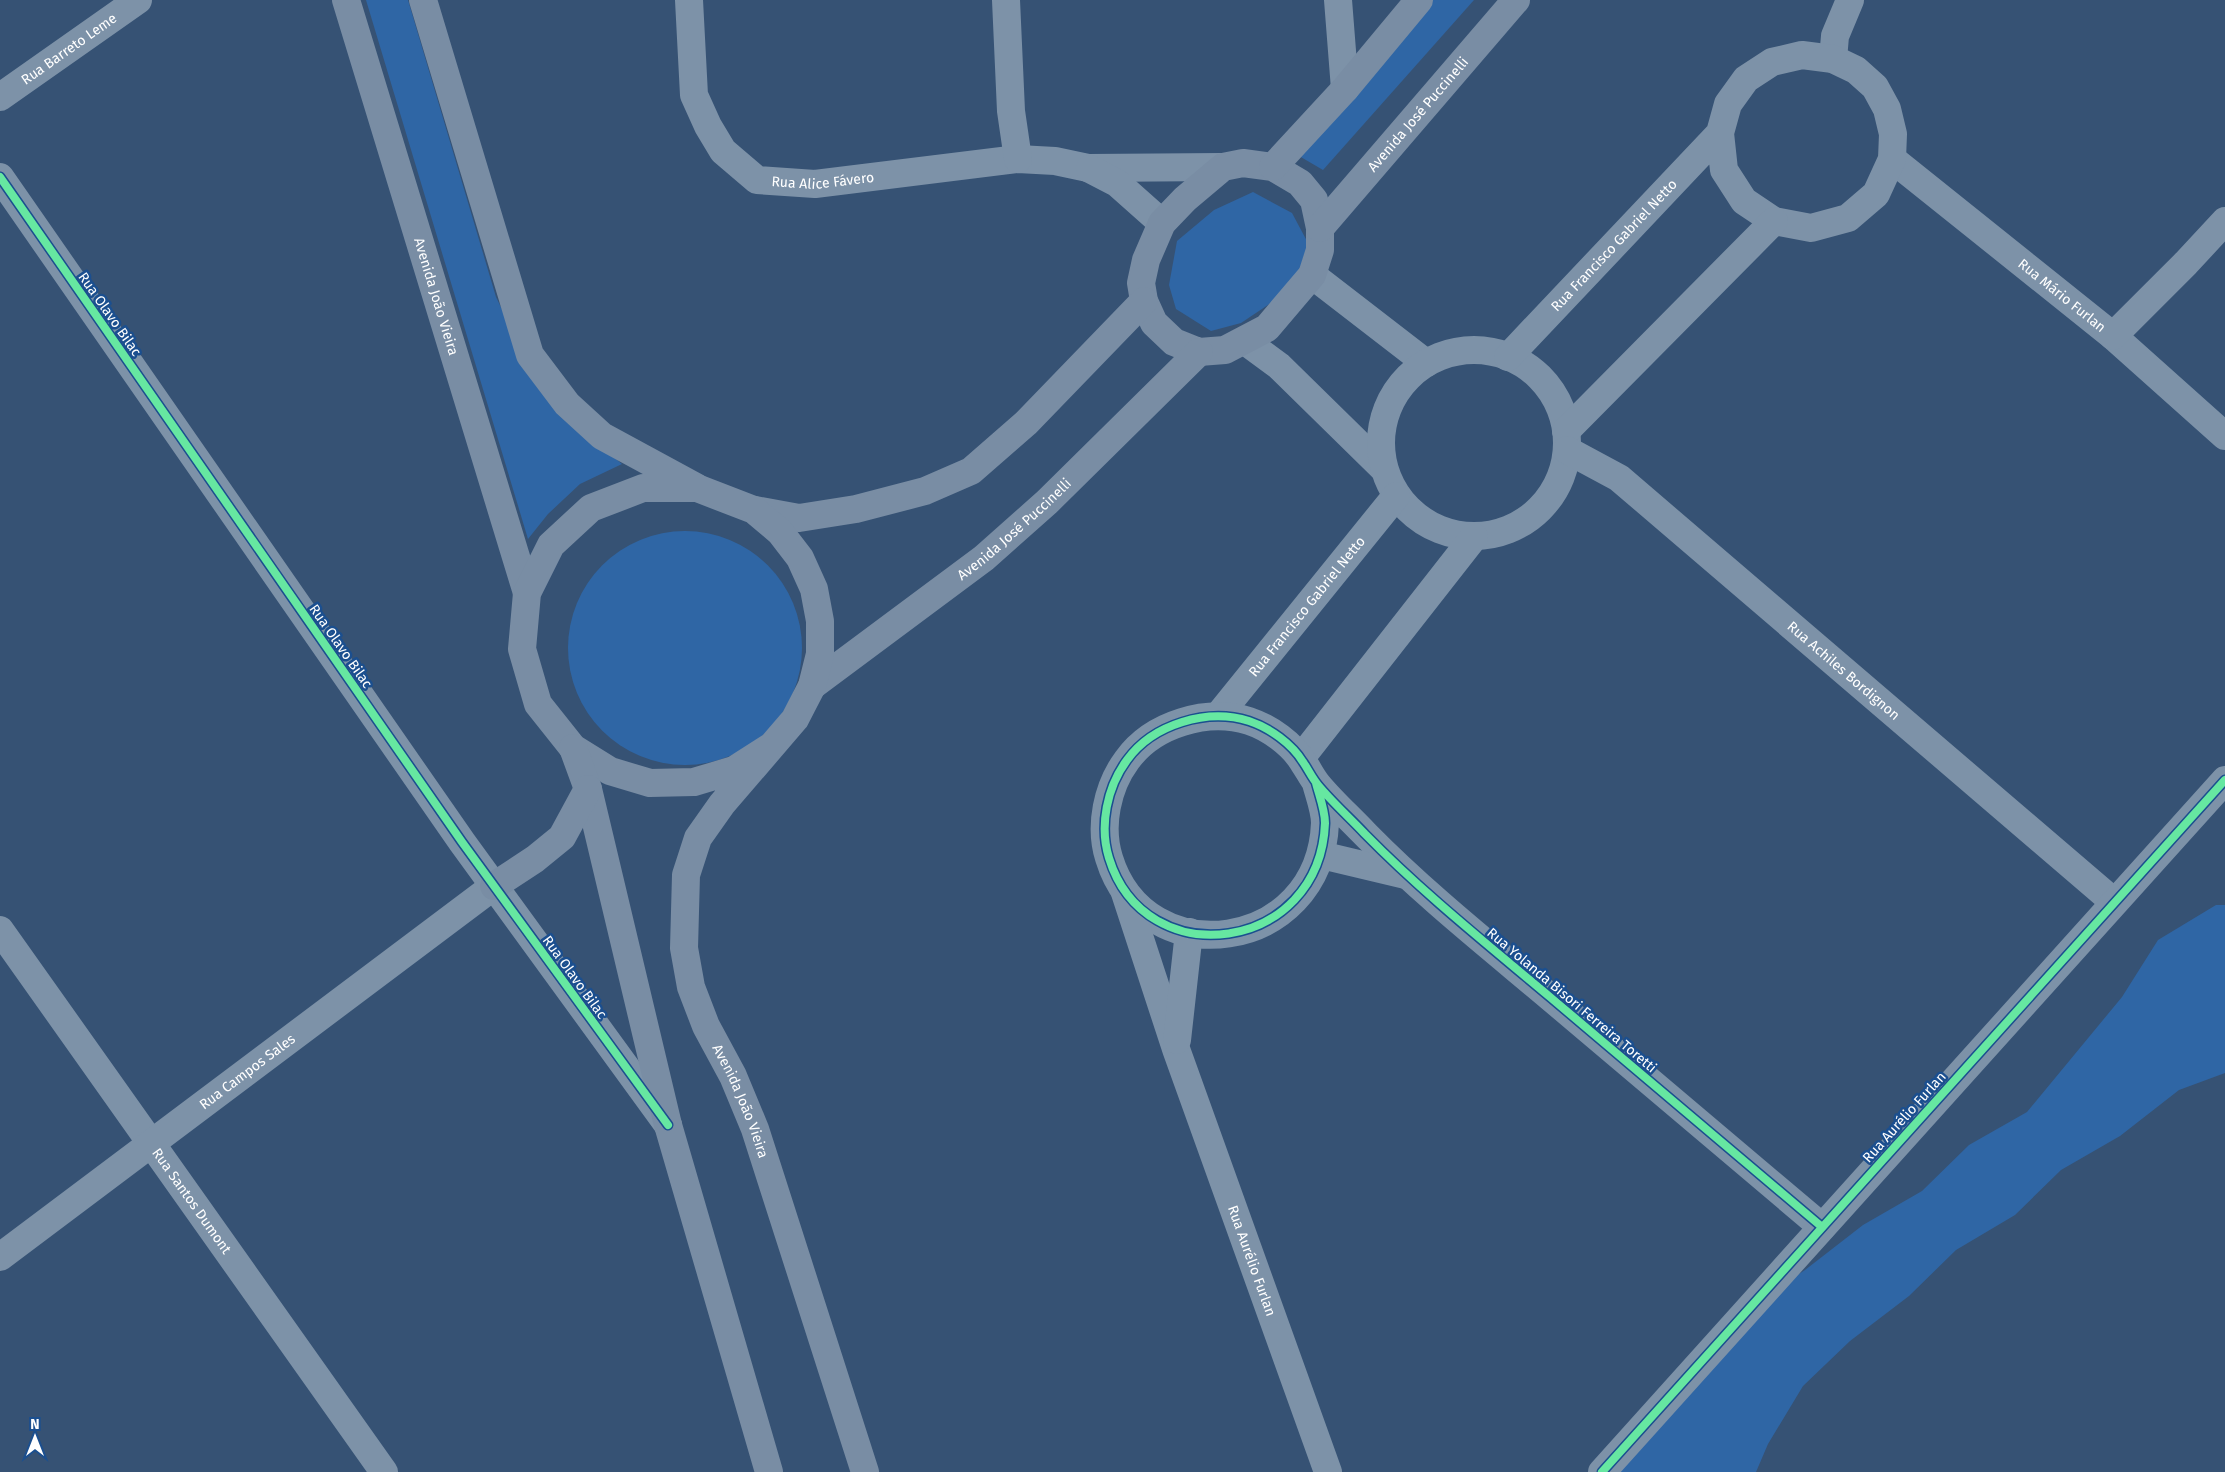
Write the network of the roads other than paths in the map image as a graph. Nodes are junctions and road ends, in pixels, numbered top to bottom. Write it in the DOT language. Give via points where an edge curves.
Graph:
graph roads {
  1 [pos="138,0"];
  2 [pos="346,0"];
  3 [pos="423,0"];
  4 [pos="689,0"];
  5 [pos="1006,0"];
  6 [pos="1338,0"];
  7 [pos="1420,0"];
  8 [pos="1516,0"];
  9 [pos="1850,0"];
  10 [pos="1832,59"];
  11 [pos="1345,89"];
  12 [pos="0,98"];
  13 [pos="1720,133"];
  14 [pos="1018,158"];
  15 [pos="1892,159"];
  16 [pos="1223,167"];
  17 [pos="1273,167"];
  18 [pos="1088,168"];
  19 [pos="0,177"];
  20 [pos="1774,221"];
  21 [pos="2225,221"];
  22 [pos="1162,223"];
  23 [pos="1320,228"];
  24 [pos="1312,275"];
  25 [pos="1144,301"];
  26 [pos="2113,336"];
  27 [pos="1245,340"];
  28 [pos="1199,352"];
  29 [pos="1508,357"];
  30 [pos="1426,362"];
  31 [pos="2225,436"];
  32 [pos="1567,440"];
  33 [pos="1382,467"];
  34 [pos="697,488"];
  35 [pos="1396,496"];
  36 [pos="754,510"];
  37 [pos="1474,537"];
  38 [pos="527,593"];
  39 [pos="812,686"];
  40 [pos="1218,716"];
  41 [pos="770,746"];
  42 [pos="573,748"];
  43 [pos="1301,758"];
  44 [pos="2225,780"];
  45 [pos="1316,783"];
  46 [pos="588,789"];
  47 [pos="1321,855"];
  48 [pos="1406,875"];
  49 [pos="494,886"];
  50 [pos="1124,888"];
  51 [pos="2114,902"];
  52 [pos="0,930"];
  53 [pos="1189,932"];
  54 [pos="1176,1049"];
  55 [pos="668,1125"];
  56 [pos="151,1144"];
  57 [pos="1822,1227"];
  58 [pos="0,1257"];
  59 [pos="384,1472"];
  60 [pos="770,1472"];
  61 [pos="865,1472"];
  62 [pos="1328,1472"];
  63 [pos="1602,1472"];
  1 -- 12 [label="street, Rua Barreto Leme"];
  2 -- 38 [label="main road, Avenida João Vieira"];
  3 -- 34 [label="main road" via="530,355 567,404 602,436"];
  4 -- 14 [label="street, Rua Alice Fávero" via="694,95 723,151 757,180 815,184"];
  5 -- 14 [label="street" via="1011,111"];
  6 -- 11 [label="street"];
  7 -- 11 [label="main road"];
  8 -- 23 [label="main road, Avenida José Puccinelli"];
  9 -- 10 [label="street" via="1835,36"];
  10 -- 13 [label="street" via="1802,55 1772,62 1746,79 1728,104"];
  10 -- 15 [label="street" via="1856,70 1875,87 1887,109 1893,134"];
  11 -- 17 [label="main road"];
  13 -- 20 [label="street" via="1724,170 1744,201"];
  13 -- 29 [label="street, Rua Francisco Gabriel Netto"];
  14 -- 18 [label="street, Rua Alice Fávero"];
  15 -- 20 [label="street" via="1876,194 1848,218 1811,228"];
  15 -- 26 [label="street, Rua Mário Furlan"];
  16 -- 17 [label="main road" via="1243,163"];
  16 -- 18 [label="street, Rua Alice Fávero"];
  16 -- 22 [label="main road"];
  17 -- 23 [label="main road" via="1300,183 1314,200"];
  18 -- 22 [label="street, Rua Alice Fávero" via="1117,183"];
  19 -- 49 [label="street, Rua Olavo Bilac"];
  20 -- 32 [label="street"];
  21 -- 26 [label="street"];
  22 -- 25 [label="main road" via="1146,260 1141,283"];
  23 -- 24 [label="main road" via="1320,250"];
  24 -- 27 [label="main road" via="1267,328"];
  24 -- 30 [label="street"];
  25 -- 28 [label="main road" via="1154,323 1174,342"];
  25 -- 36 [label="main road" via="1026,423 971,471 925,491 856,509 799,518"];
  26 -- 31 [label="street, Rua Mário Furlan"];
  27 -- 28 [label="main road" via="1225,350"];
  27 -- 33 [label="street" via="1279,366"];
  28 -- 39 [label="main road, Avenida José Puccinelli" via="1081,469 984,558"];
  29 -- 30 [label="street" via="1480,350 1452,352"];
  29 -- 32 [label="street" via="1529,368 1547,385 1560,407"];
  30 -- 33 [label="street" via="1396,390 1381,427"];
  32 -- 37 [label="street" via="1559,484 1538,512 1508,530"];
  32 -- 51 [label="street, Rua Achiles Bordignon" via="1619,478"];
  33 -- 35 [label="street"];
  34 -- 36 [label="main road"];
  34 -- 38 [label="main road" via="642,488 592,508 551,544"];
  35 -- 37 [label="street" via="1430,526"];
  35 -- 40 [label="street, Rua Francisco Gabriel Netto"];
  36 -- 39 [label="main road" via="780,532 814,588 820,654"];
  37 -- 43 [label="street"];
  38 -- 42 [label="main road" via="522,649 538,704"];
  39 -- 41 [label="main road" via="795,719"];
  40 -- 43 [label="street" via="1249,721 1278,736"];
  40 -- 50 [label="street" via="1184,721 1152,735 1127,759 1110,789 1104,823 1109,857"];
  41 -- 42 [label="main road" via="734,770 694,782 650,783 610,770"];
  41 -- 61 [label="main road, Avenida João Vieira" via="698,838 686,875 684,948 691,987 706,1026 733,1076 755,1129"];
  42 -- 46 [label="main road"];
  43 -- 45 [label="street"];
  44 -- 51 [label="street, Rua Aurélio Furlan"];
  45 -- 47 [label="street" via="1325,819"];
  45 -- 48 [label="street, Rua Yolanda Bisori Ferreira Toretti"];
  46 -- 49 [label="main road" via="562,836 535,859"];
  46 -- 55 [label="main road"];
  47 -- 48 [label="street, Rua Yolanda Bisori Ferreira Toretti"];
  47 -- 53 [label="street" via="1307,886 1284,910 1255,928 1223,935"];
  48 -- 57 [label="street, Rua Yolanda Bisori Ferreira Toretti"];
  49 -- 55 [label="street, Rua Olavo Bilac"];
  49 -- 56 [label="street, Rua Campos Sales"];
  50 -- 53 [label="street" via="1142,908 1164,923"];
  50 -- 54 [label="street, Rua Aurélio Furlan"];
  51 -- 57 [label="street, Rua Aurélio Furlan"];
  52 -- 56 [label="street, Rua Santos Dumont"];
  53 -- 54 [label="street, Rua Aurélio Furlan"];
  54 -- 62 [label="street, Rua Aurélio Furlan"];
  55 -- 60 [label="main road"];
  56 -- 58 [label="street, Rua Campos Sales"];
  56 -- 59 [label="street, Rua Santos Dumont"];
  57 -- 63 [label="street, Rua Aurélio Furlan"];
}
